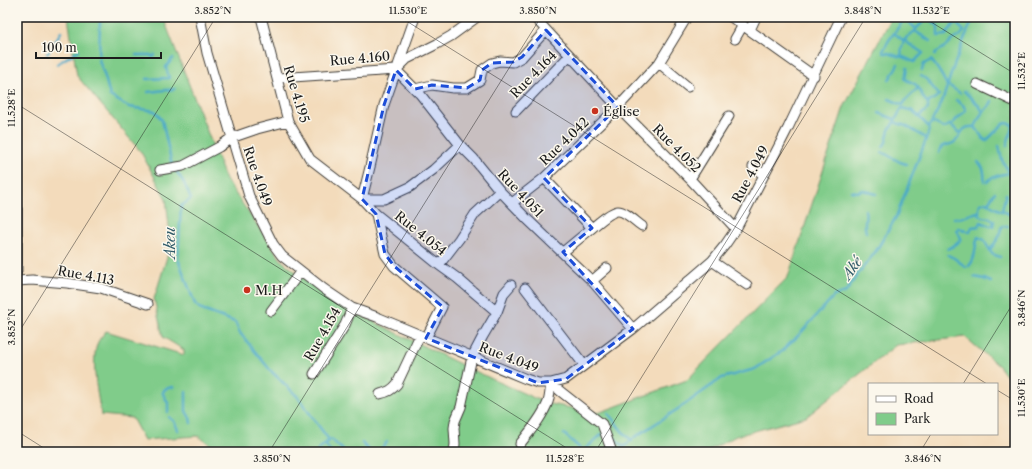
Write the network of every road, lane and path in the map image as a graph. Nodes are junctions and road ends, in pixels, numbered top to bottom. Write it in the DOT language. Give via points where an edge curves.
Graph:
graph roads {
  1 [pos="200,17"];
  2 [pos="261,17"];
  3 [pos="415,17"];
  4 [pos="477,17"];
  5 [pos="534,17"];
  6 [pos="688,17"];
  7 [pos="731,17"];
  8 [pos="756,17"];
  9 [pos="841,17"];
  10 [pos="747,27"];
  11 [pos="546,30"];
  12 [pos="734,39"];
  13 [pos="569,56"];
  14 [pos="659,63"];
  15 [pos="396,70"];
  16 [pos="814,76"];
  17 [pos="278,78"];
  18 [pos="977,84"];
  19 [pos="688,87"];
  20 [pos="415,89"];
  21 [pos="1015,99"];
  22 [pos="618,108"];
  23 [pos="516,111"];
  24 [pos="729,116"];
  25 [pos="288,121"];
  26 [pos="232,138"];
  27 [pos="460,145"];
  28 [pos="753,167"];
  29 [pos="160,170"];
  30 [pos="764,175"];
  31 [pos="544,178"];
  32 [pos="690,179"];
  33 [pos="500,191"];
  34 [pos="362,199"];
  35 [pos="512,203"];
  36 [pos="17,209"];
  37 [pos="376,214"];
  38 [pos="642,226"];
  39 [pos="592,228"];
  40 [pos="736,229"];
  41 [pos="562,252"];
  42 [pos="712,261"];
  43 [pos="439,265"];
  44 [pos="607,268"];
  45 [pos="17,270"];
  46 [pos="301,271"];
  47 [pos="17,281"];
  48 [pos="592,281"];
  49 [pos="511,284"];
  50 [pos="747,285"];
  51 [pos="525,288"];
  52 [pos="148,304"];
  53 [pos="352,308"];
  54 [pos="272,311"];
  55 [pos="497,312"];
  56 [pos="633,329"];
  57 [pos="423,336"];
  58 [pos="472,357"];
  59 [pos="584,366"];
  60 [pos="314,374"];
  61 [pos="551,383"];
  62 [pos="380,394"];
  63 [pos="520,444"];
  64 [pos="454,452"];
  65 [pos="612,452"];
  1 -- 26 [label="street, Rue 4.049"];
  2 -- 17 [label="street, Rue 4.195"];
  3 -- 15 [label="street"];
  4 -- 15 [label="street, Rue 4.160" via="447,39 407,59"];
  5 -- 11 [label="street, Rue 4.052"];
  6 -- 14 [label="street, Rue 4.042"];
  7 -- 10 [label="street"];
  8 -- 10 [label="street"];
  9 -- 16 [label="street, Rue 4.049"];
  10 -- 12 [label="street"];
  10 -- 16 [label="street"];
  11 -- 13 [label="street, Rue 4.052"];
  11 -- 20 [label="street" via="522,57 513,62 492,63 482,70 480,80 467,88 432,85"];
  13 -- 22 [label="street, Rue 4.052"];
  13 -- 23 [label="street, Rue 4.164"];
  14 -- 19 [label="street"];
  14 -- 22 [label="street, Rue 4.042"];
  15 -- 17 [label="street, Rue 4.160"];
  15 -- 20 [label="street, Rue 4.051"];
  15 -- 34 [label="street" via="384,104"];
  16 -- 30 [label="street, Rue 4.049"];
  17 -- 25 [label="street, Rue 4.195"];
  18 -- 21 [label="street" via="1013,101"];
  20 -- 27 [label="street, Rue 4.051"];
  22 -- 31 [label="street, Rue 4.042"];
  22 -- 32 [label="street, Rue 4.052"];
  24 -- 32 [label="street"];
  25 -- 26 [label="street"];
  25 -- 34 [label="street, Rue 4.195" via="310,159"];
  26 -- 29 [label="street" via="184,166"];
  26 -- 46 [label="street, Rue 4.049" via="249,196 265,229 282,256"];
  27 -- 33 [label="street, Rue 4.051"];
  27 -- 34 [label="street" via="410,187 384,199"];
  28 -- 30 [label="street"];
  30 -- 40 [label="street, Rue 4.049"];
  31 -- 35 [label="street, Rue 4.042"];
  31 -- 39 [label="street"];
  32 -- 40 [label="street, Rue 4.052"];
  33 -- 35 [label="street, Rue 4.051"];
  33 -- 43 [label="street" via="475,214"];
  34 -- 37 [label="street, Rue 4.054"];
  35 -- 41 [label="street, Rue 4.051"];
  36 -- 45 [label="street"];
  37 -- 43 [label="street, Rue 4.054"];
  37 -- 57 [label="street" via="385,254 394,266 442,307"];
  38 -- 39 [label="street" via="617,210"];
  39 -- 41 [label="street"];
  40 -- 42 [label="street, Rue 4.049"];
  41 -- 48 [label="street, Rue 4.051"];
  42 -- 50 [label="street"];
  42 -- 56 [label="street, Rue 4.049"];
  43 -- 55 [label="street, Rue 4.054"];
  44 -- 48 [label="street"];
  46 -- 53 [label="street, Rue 4.049"];
  46 -- 54 [label="street"];
  47 -- 52 [label="street, Rue 4.113" via="32,280 101,288"];
  48 -- 56 [label="street, Rue 4.051"];
  49 -- 55 [label="street" via="504,293"];
  51 -- 59 [label="street"];
  53 -- 57 [label="street, Rue 4.049"];
  53 -- 60 [label="street, Rue 4.154" via="345,325"];
  55 -- 58 [label="street"];
  56 -- 59 [label="street, Rue 4.049"];
  57 -- 58 [label="street, Rue 4.049"];
  57 -- 62 [label="street" via="393,389"];
  58 -- 61 [label="street, Rue 4.049" via="538,383"];
  58 -- 64 [label="street" via="461,407 455,421"];
  59 -- 61 [label="street, Rue 4.049" via="566,379"];
  61 -- 63 [label="street" via="550,395 543,412"];
  61 -- 65 [label="street" via="602,424"];
}
